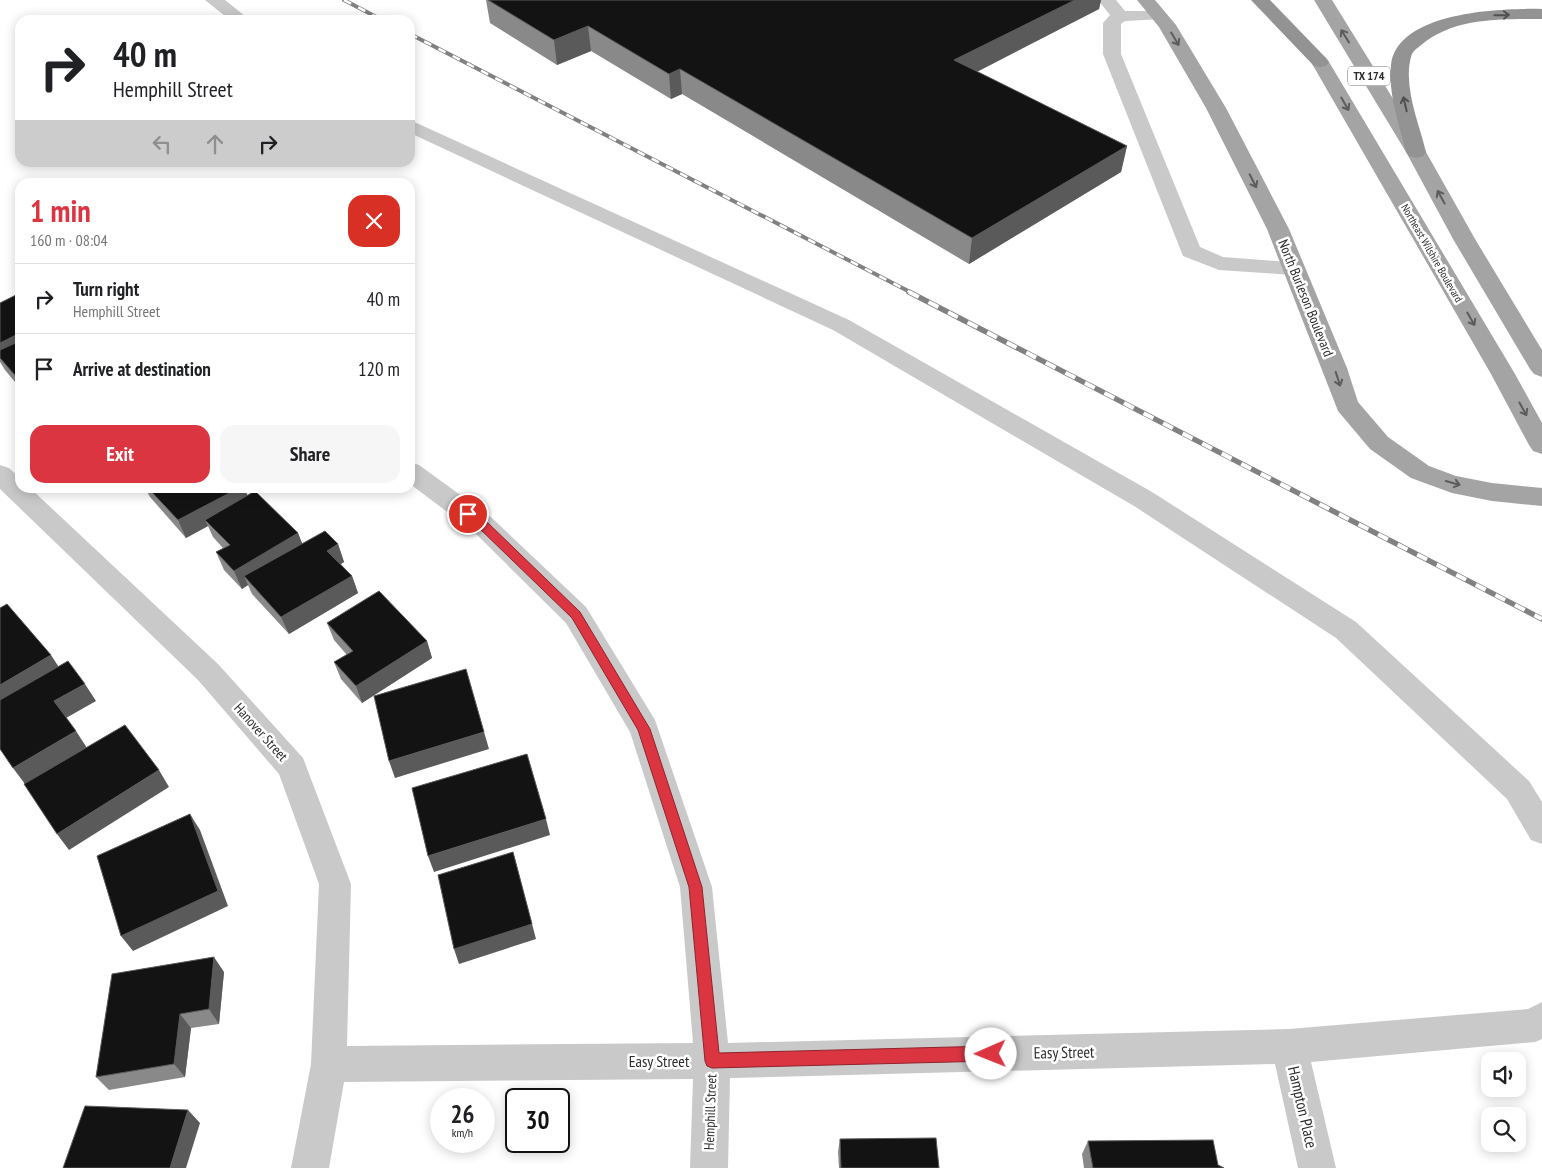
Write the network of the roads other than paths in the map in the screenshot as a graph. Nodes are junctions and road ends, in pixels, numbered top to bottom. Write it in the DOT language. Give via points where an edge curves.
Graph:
graph roads {
  1 [pos="214,0"];
  2 [pos="1107,0"];
  3 [pos="1260,0"];
  4 [pos="1323,0"];
  5 [pos="1152,7"];
  6 [pos="1542,14"];
  7 [pos="234,15"];
  8 [pos="1120,16"];
  9 [pos="1320,62"];
  10 [pos="415,128"];
  11 [pos="1416,152"];
  12 [pos="1294,268"];
  13 [pos="1542,370"];
  14 [pos="1542,445"];
  15 [pos="0,474"];
  16 [pos="415,475"];
  17 [pos="15,488"];
  18 [pos="20,493"];
  19 [pos="1542,497"];
  20 [pos="1542,830"];
  21 [pos="1542,1019"];
  22 [pos="1289,1046"];
  23 [pos="712,1061"];
  24 [pos="329,1064"];
  25 [pos="310,1168"];
  26 [pos="708,1168"];
  27 [pos="1317,1168"];
  1 -- 7 [label="street"];
  2 -- 8 [label="street"];
  3 -- 9 [label="highway"];
  11 -- 4 [label="main road, TX 174, one-way"];
  5 -- 8 [label="street"];
  5 -- 12 [label="main road, North Burleson Boulevard, one-way" via="1167,25 1216,108 1278,229"];
  11 -- 6 [label="highway, one-way" via="1399,76 1402,53 1418,36 1449,23 1482,16"];
  8 -- 12 [label="street" via="1112,23 1112,54 1191,251 1219,263"];
  9 -- 14 [label="main road, Northeast Wilshire Boulevard, one-way"];
  10 -- 20 [label="street" via="841,325 1143,499 1346,630 1518,790"];
  13 -- 11 [label="main road, TX 174, one-way"];
  12 -- 19 [label="main road, North Burleson Boulevard, one-way" via="1347,405 1379,443 1420,472 1452,484"];
  15 -- 17 [label="street, Hanover Street"];
  16 -- 23 [label="street, Hemphill Street" via="483,525 576,615 644,729 696,887"];
  18 -- 24 [label="street, Hanover Street" via="208,672 292,767 334,884"];
  21 -- 22 [label="street, Easy Street" via="1535,1025"];
  22 -- 23 [label="street, Easy Street"];
  22 -- 27 [label="street, Hampton Place"];
  23 -- 24 [label="street, Easy Street"];
  23 -- 26 [label="street, Hemphill Street"];
  24 -- 25 [label="street, Hanover Street"];
}
